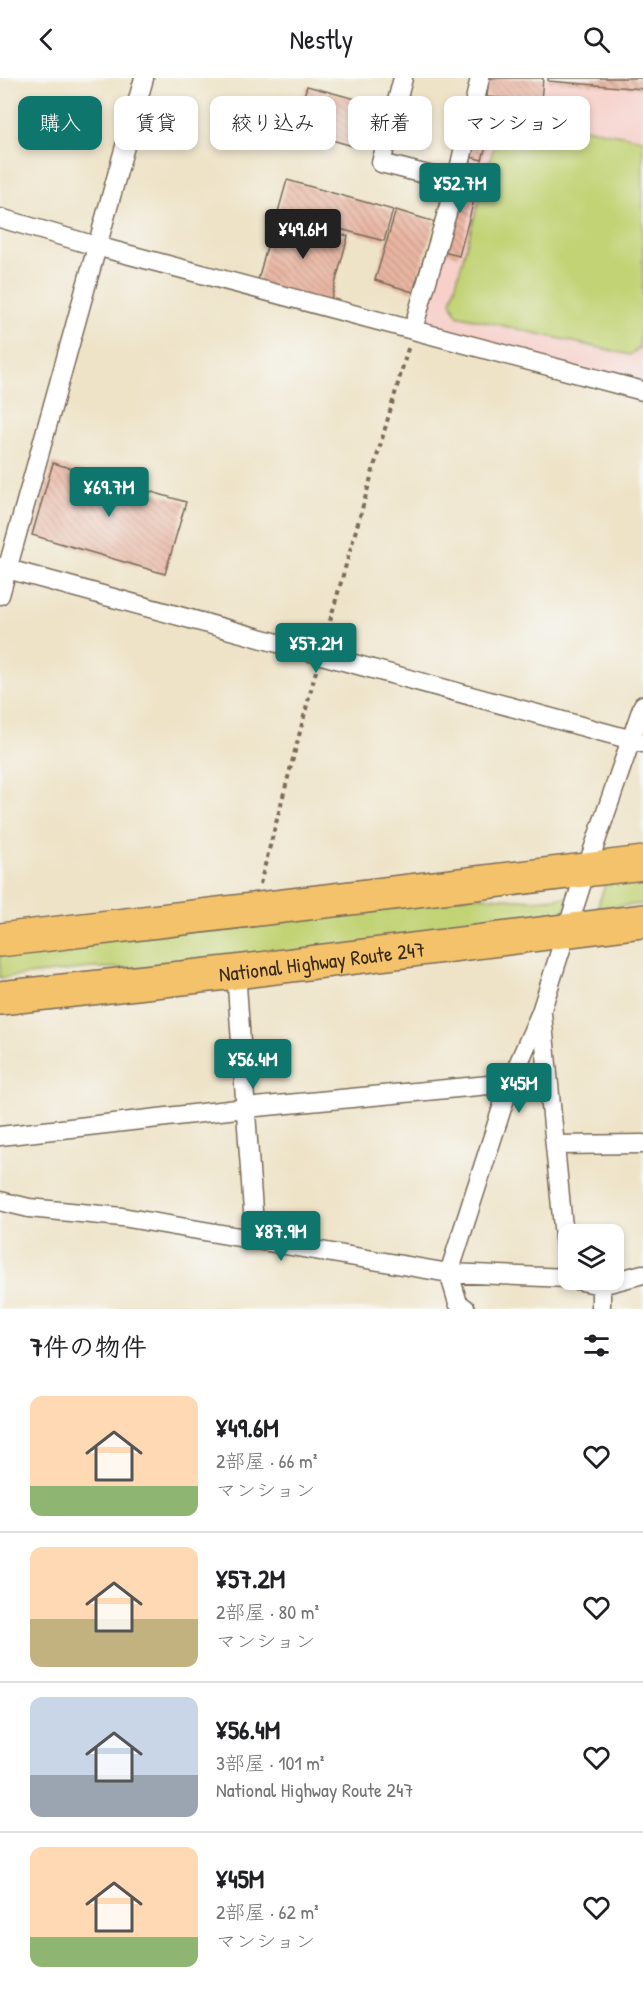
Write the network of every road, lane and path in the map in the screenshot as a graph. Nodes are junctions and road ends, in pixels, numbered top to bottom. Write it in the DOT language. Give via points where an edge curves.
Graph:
graph roads {
  1 [pos="144,78"];
  2 [pos="403,78"];
  3 [pos="480,78"];
  4 [pos="456,182"];
  5 [pos="0,218"];
  6 [pos="96,246"];
  7 [pos="413,329"];
  8 [pos="643,391"];
  9 [pos="4,568"];
  10 [pos="0,595"];
  11 [pos="320,657"];
  12 [pos="643,705"];
  13 [pos="637,741"];
  14 [pos="643,863"];
  15 [pos="586,870"];
  16 [pos="253,911"];
  17 [pos="643,921"];
  18 [pos="568,929"];
  19 [pos="0,940"];
  20 [pos="236,972"];
  21 [pos="0,998"];
  22 [pos="541,1012"];
  23 [pos="510,1083"];
  24 [pos="246,1108"];
  25 [pos="0,1137"];
  26 [pos="643,1144"];
  27 [pos="555,1145"];
  28 [pos="0,1201"];
  29 [pos="563,1224"];
  30 [pos="255,1239"];
  31 [pos="449,1274"];
  32 [pos="643,1274"];
  33 [pos="558,1278"];
  34 [pos="624,1279"];
  35 [pos="601,1290"];
  36 [pos="466,1309"];
  37 [pos="601,1309"];
  1 -- 6 [label="street"];
  2 -- 4 [label="street" via="381,163"];
  3 -- 4 [label="street"];
  4 -- 7 [label="street"];
  5 -- 6 [label="street"];
  6 -- 7 [label="street"];
  6 -- 9 [label="street"];
  7 -- 8 [label="street"];
  7 -- 11 [label="path"];
  9 -- 10 [label="street"];
  9 -- 11 [label="street"];
  11 -- 13 [label="street"];
  11 -- 16 [label="path"];
  12 -- 13 [label="street"];
  13 -- 15 [label="street"];
  14 -- 15 [label="highway"];
  15 -- 16 [label="highway"];
  15 -- 18 [label="street"];
  16 -- 19 [label="highway"];
  17 -- 18 [label="highway, National Highway Route 247"];
  18 -- 20 [label="highway, National Highway Route 247"];
  18 -- 22 [label="street"];
  20 -- 21 [label="highway, National Highway Route 247"];
  20 -- 24 [label="street"];
  22 -- 23 [label="street"];
  22 -- 27 [label="street"];
  23 -- 24 [label="street"];
  23 -- 31 [label="street"];
  24 -- 25 [label="street"];
  24 -- 30 [label="street"];
  26 -- 27 [label="street"];
  27 -- 29 [label="street"];
  28 -- 30 [label="street"];
  30 -- 31 [label="street"];
  31 -- 33 [label="street"];
  31 -- 36 [label="street" via="458,1303"];
  32 -- 34 [label="street"];
  35 -- 37 [label="street"];
}
